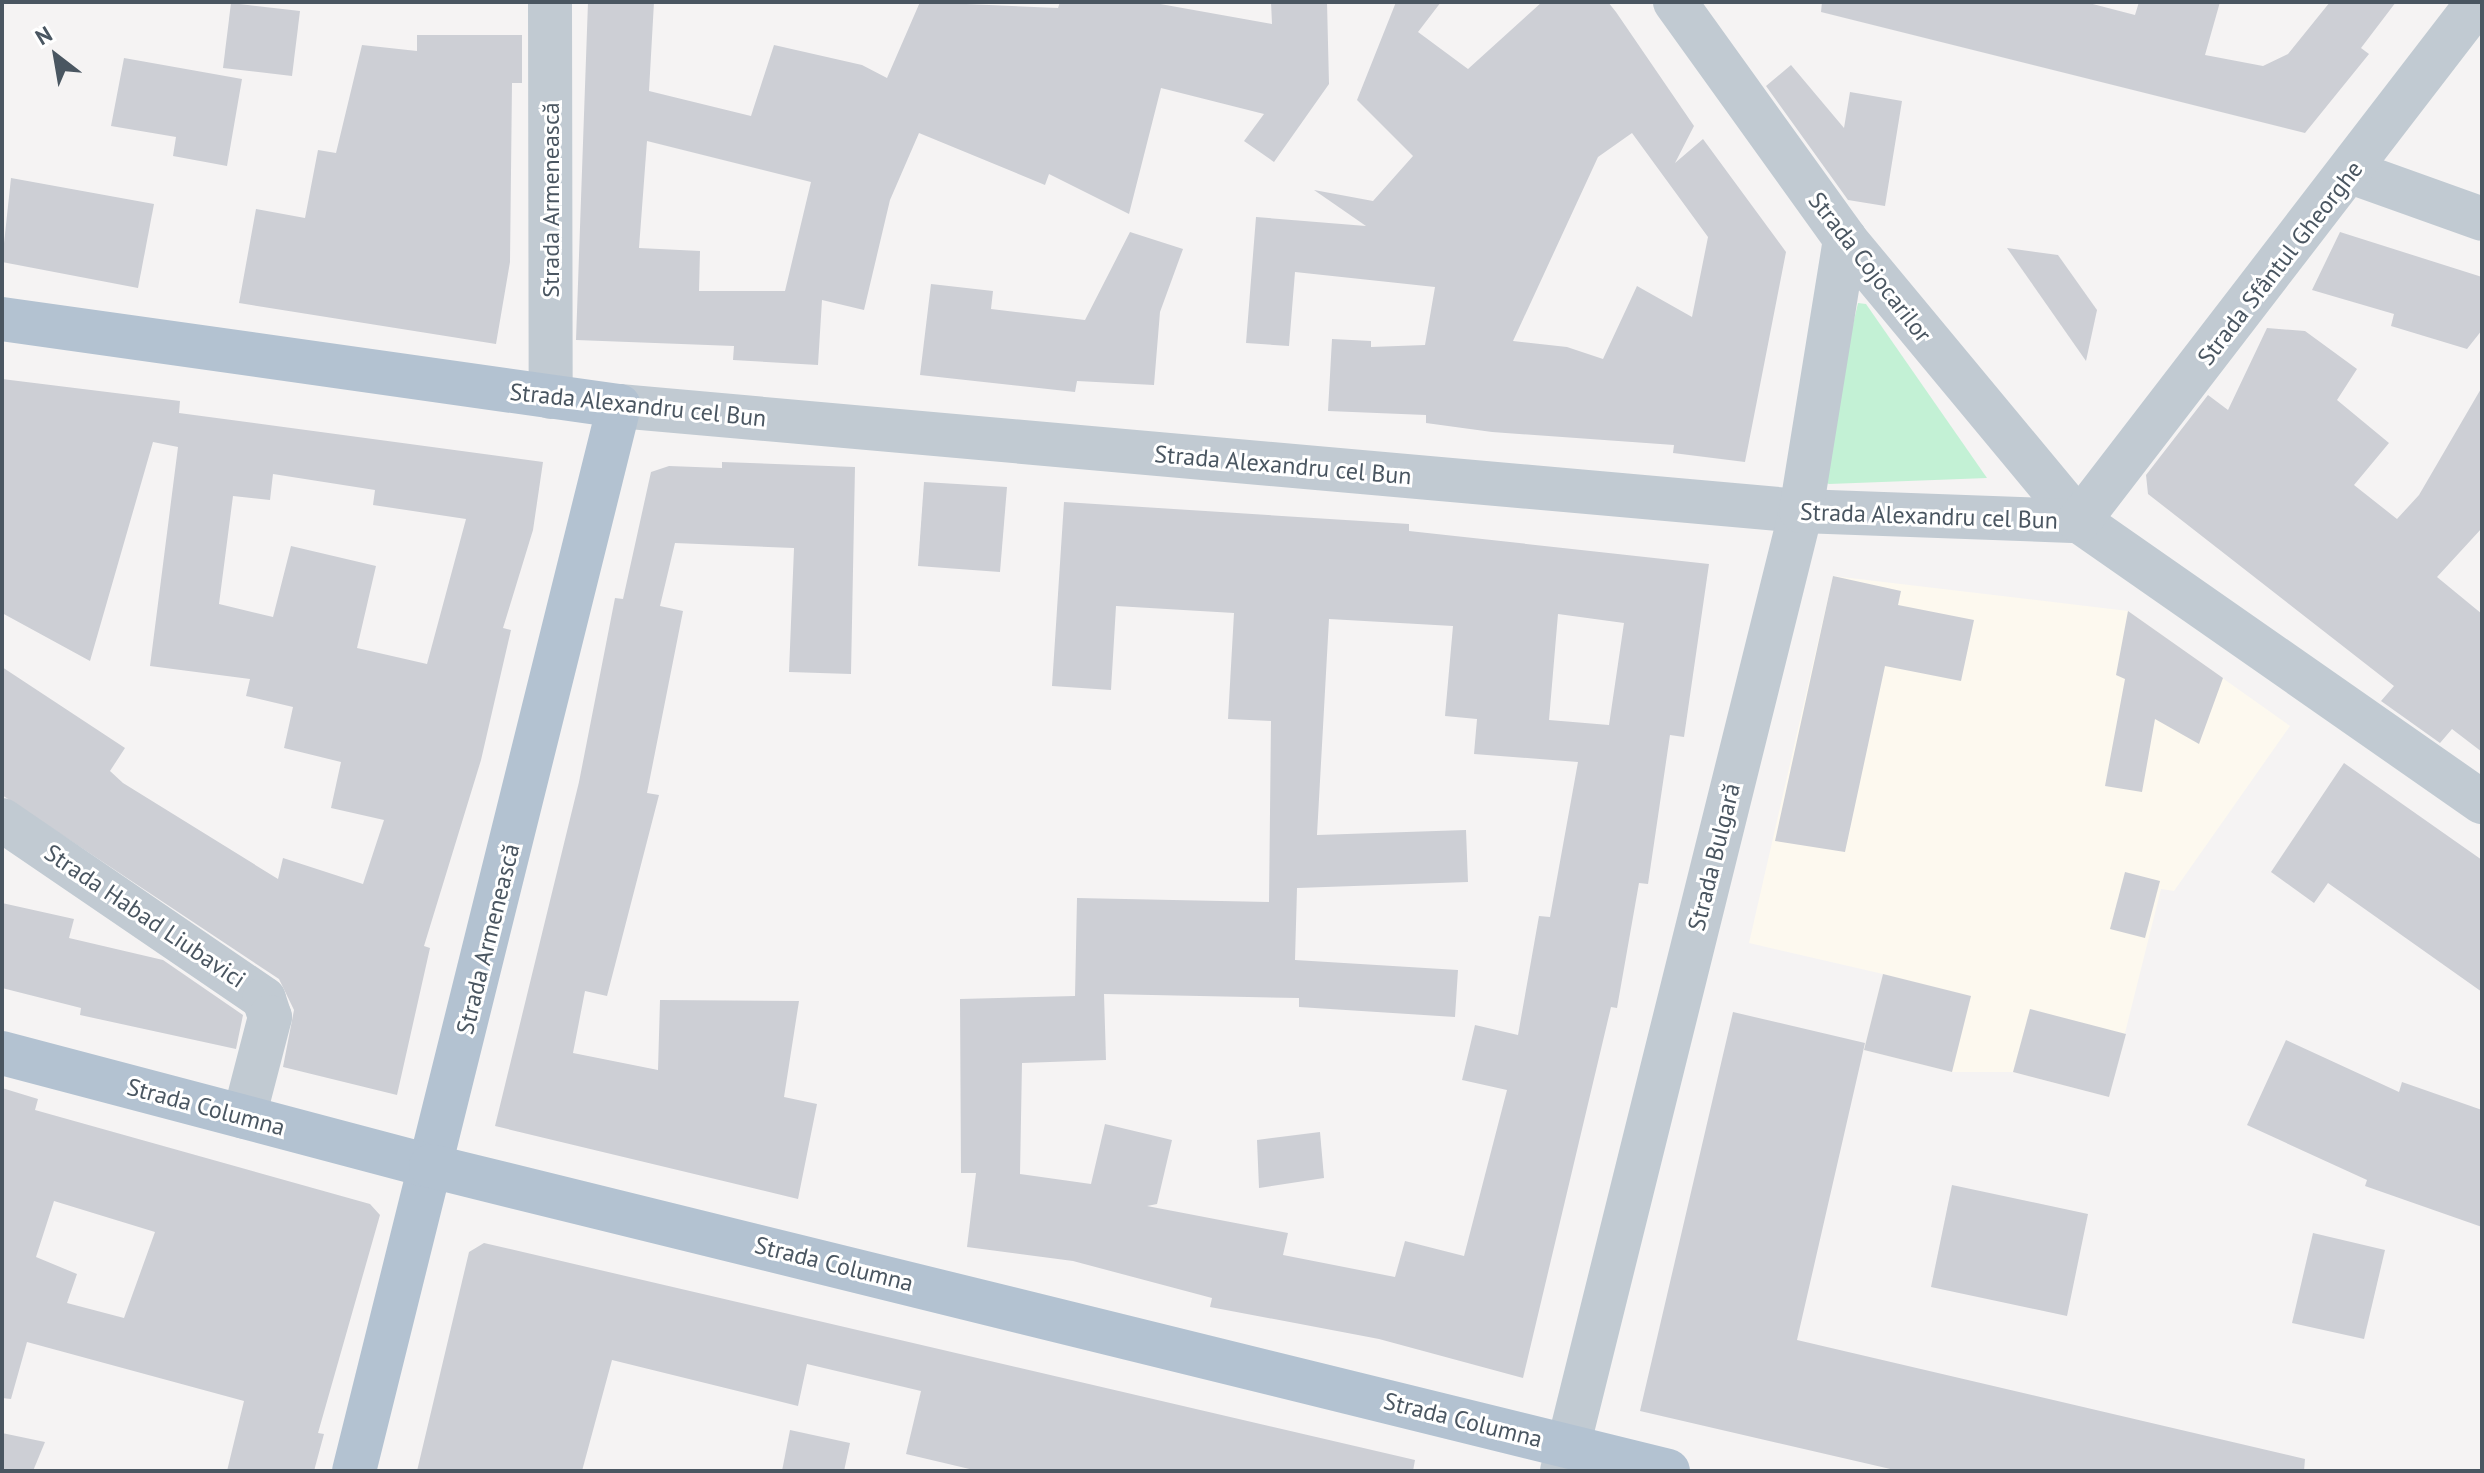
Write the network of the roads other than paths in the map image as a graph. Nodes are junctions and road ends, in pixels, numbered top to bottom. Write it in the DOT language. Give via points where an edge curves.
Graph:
graph roads {
  1 [pos="550,2"];
  2 [pos="1675,2"];
  3 [pos="2478,2"];
  4 [pos="2351,172"];
  5 [pos="2482,219"];
  6 [pos="1845,239"];
  7 [pos="2,319"];
  8 [pos="551,397"];
  9 [pos="619,406"];
  10 [pos="1801,511"];
  11 [pos="2079,521"];
  12 [pos="2482,802"];
  13 [pos="2,820"];
  14 [pos="2,1053"];
  15 [pos="244,1117"];
  16 [pos="431,1166"];
  17 [pos="1565,1459"];
  18 [pos="354,1471"];
  19 [pos="1668,1471"];
  1 -- 8 [label="street, Strada Armenească"];
  2 -- 6 [label="street, Strada Cojocarilor"];
  3 -- 4 [label="street, Strada Sfântul Gheorghe"];
  4 -- 5 [label="street"];
  4 -- 11 [label="street, Strada Sfântul Gheorghe"];
  6 -- 10 [label="street, Strada Bulgară"];
  6 -- 11 [label="street, Strada Cojocarilor"];
  7 -- 8 [label="main road, Strada Alexandru cel Bun"];
  8 -- 9 [label="main road, Strada Alexandru cel Bun"];
  9 -- 10 [label="street, Strada Alexandru cel Bun"];
  9 -- 16 [label="main road, Strada Armenească"];
  10 -- 11 [label="street, Strada Alexandru cel Bun"];
  10 -- 17 [label="street, Strada Bulgară"];
  11 -- 12 [label="street, Strada Alexandru cel Bun"];
  13 -- 15 [label="street, Strada Habad Liubavici" via="264,999 270,1017"];
  14 -- 15 [label="main road, Strada Columna"];
  15 -- 16 [label="main road, Strada Columna"];
  16 -- 17 [label="main road, Strada Columna"];
  16 -- 18 [label="main road, Strada Armenească"];
  17 -- 19 [label="main road, Strada Columna"];
}
